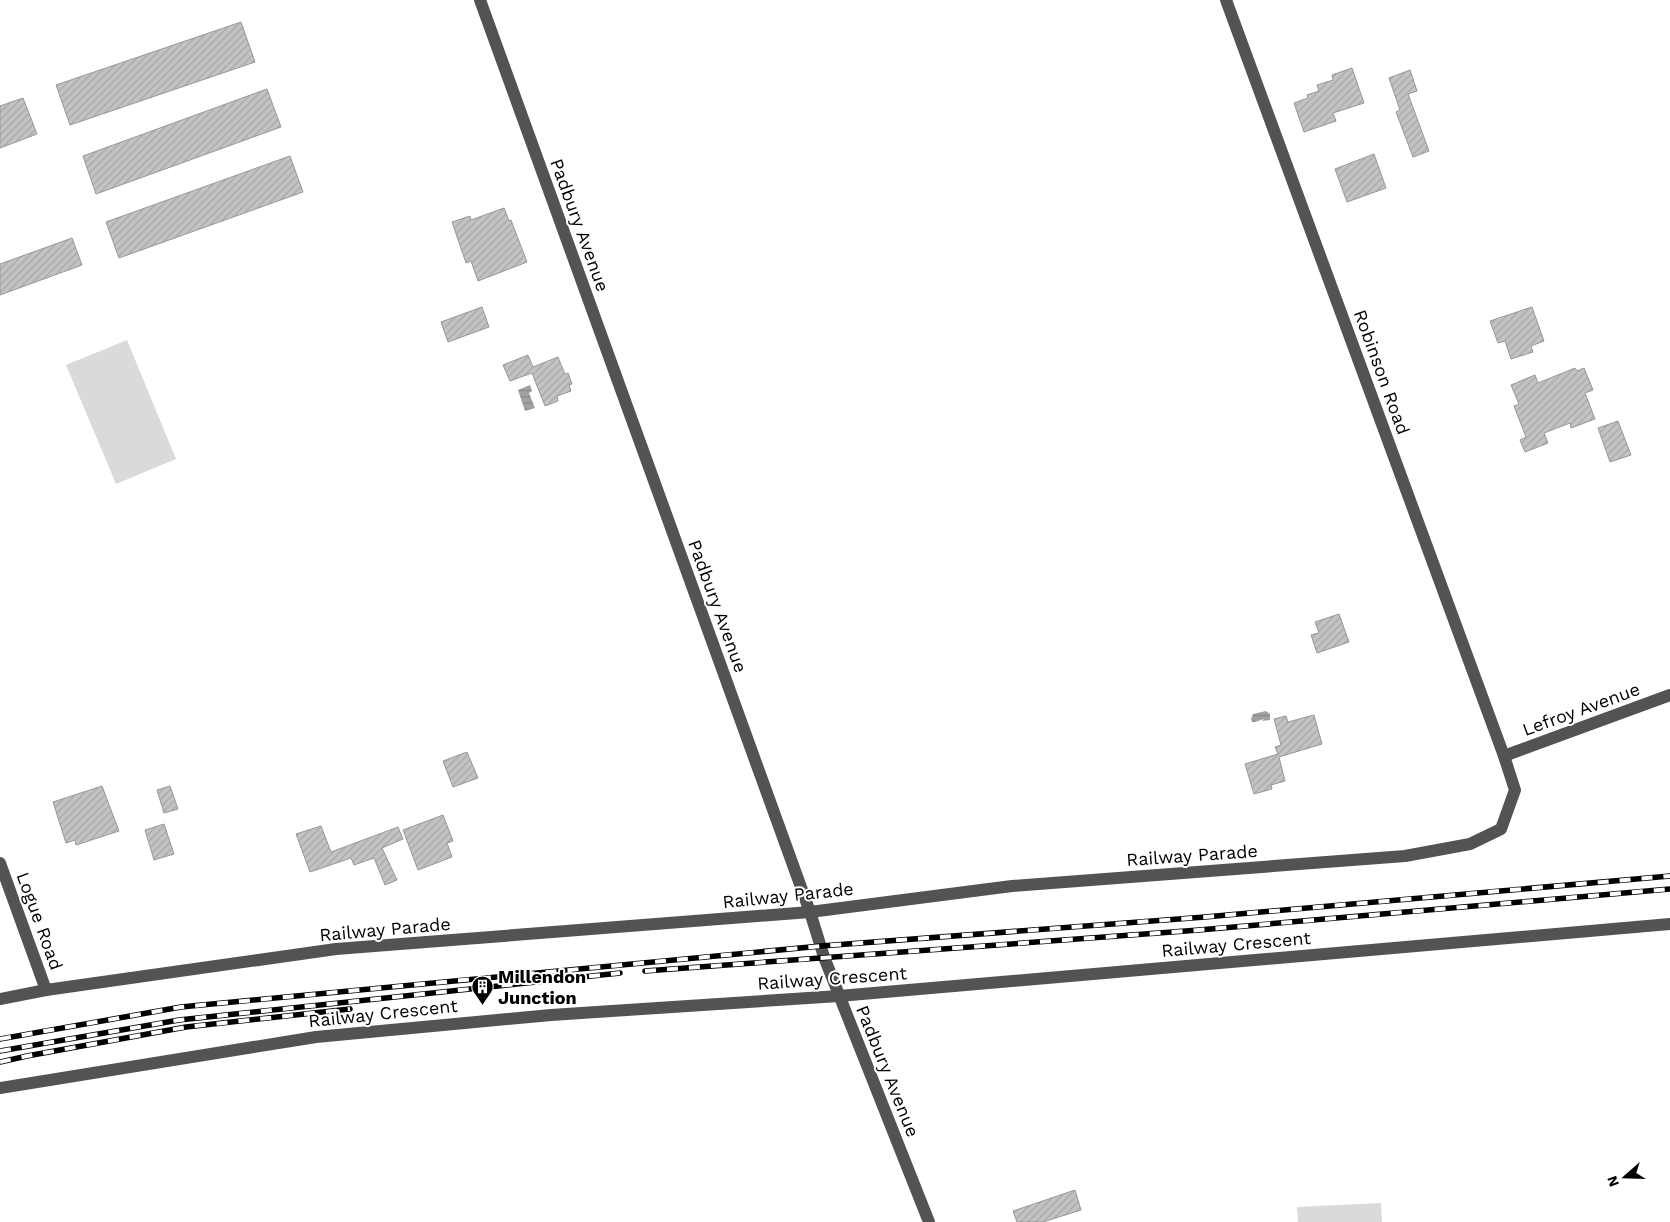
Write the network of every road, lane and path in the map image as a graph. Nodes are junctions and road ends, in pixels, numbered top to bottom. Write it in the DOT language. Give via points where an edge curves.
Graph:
graph roads {
  1 [pos="480,0"];
  2 [pos="1226,0"];
  3 [pos="1670,695"];
  4 [pos="1504,756"];
  5 [pos="0,864"];
  6 [pos="810,912"];
  7 [pos="1670,924"];
  8 [pos="46,990"];
  9 [pos="839,996"];
  10 [pos="0,999"];
  11 [pos="0,1088"];
  12 [pos="929,1222"];
  1 -- 6 [label="street, Padbury Avenue"];
  2 -- 4 [label="street, Robinson Road"];
  3 -- 4 [label="street, Lefroy Avenue"];
  4 -- 6 [label="street, Railway Parade" via="1515,790 1501,829 1470,844 1405,856 1012,886"];
  5 -- 8 [label="street, Logue Road"];
  6 -- 8 [label="street, Railway Parade" via="336,950"];
  6 -- 9 [label="street, Padbury Avenue"];
  7 -- 9 [label="street, Railway Crescent"];
  8 -- 10 [label="street, Railway Parade"];
  9 -- 11 [label="street, Railway Crescent" via="551,1014 316,1037"];
  9 -- 12 [label="street, Padbury Avenue"];
}
